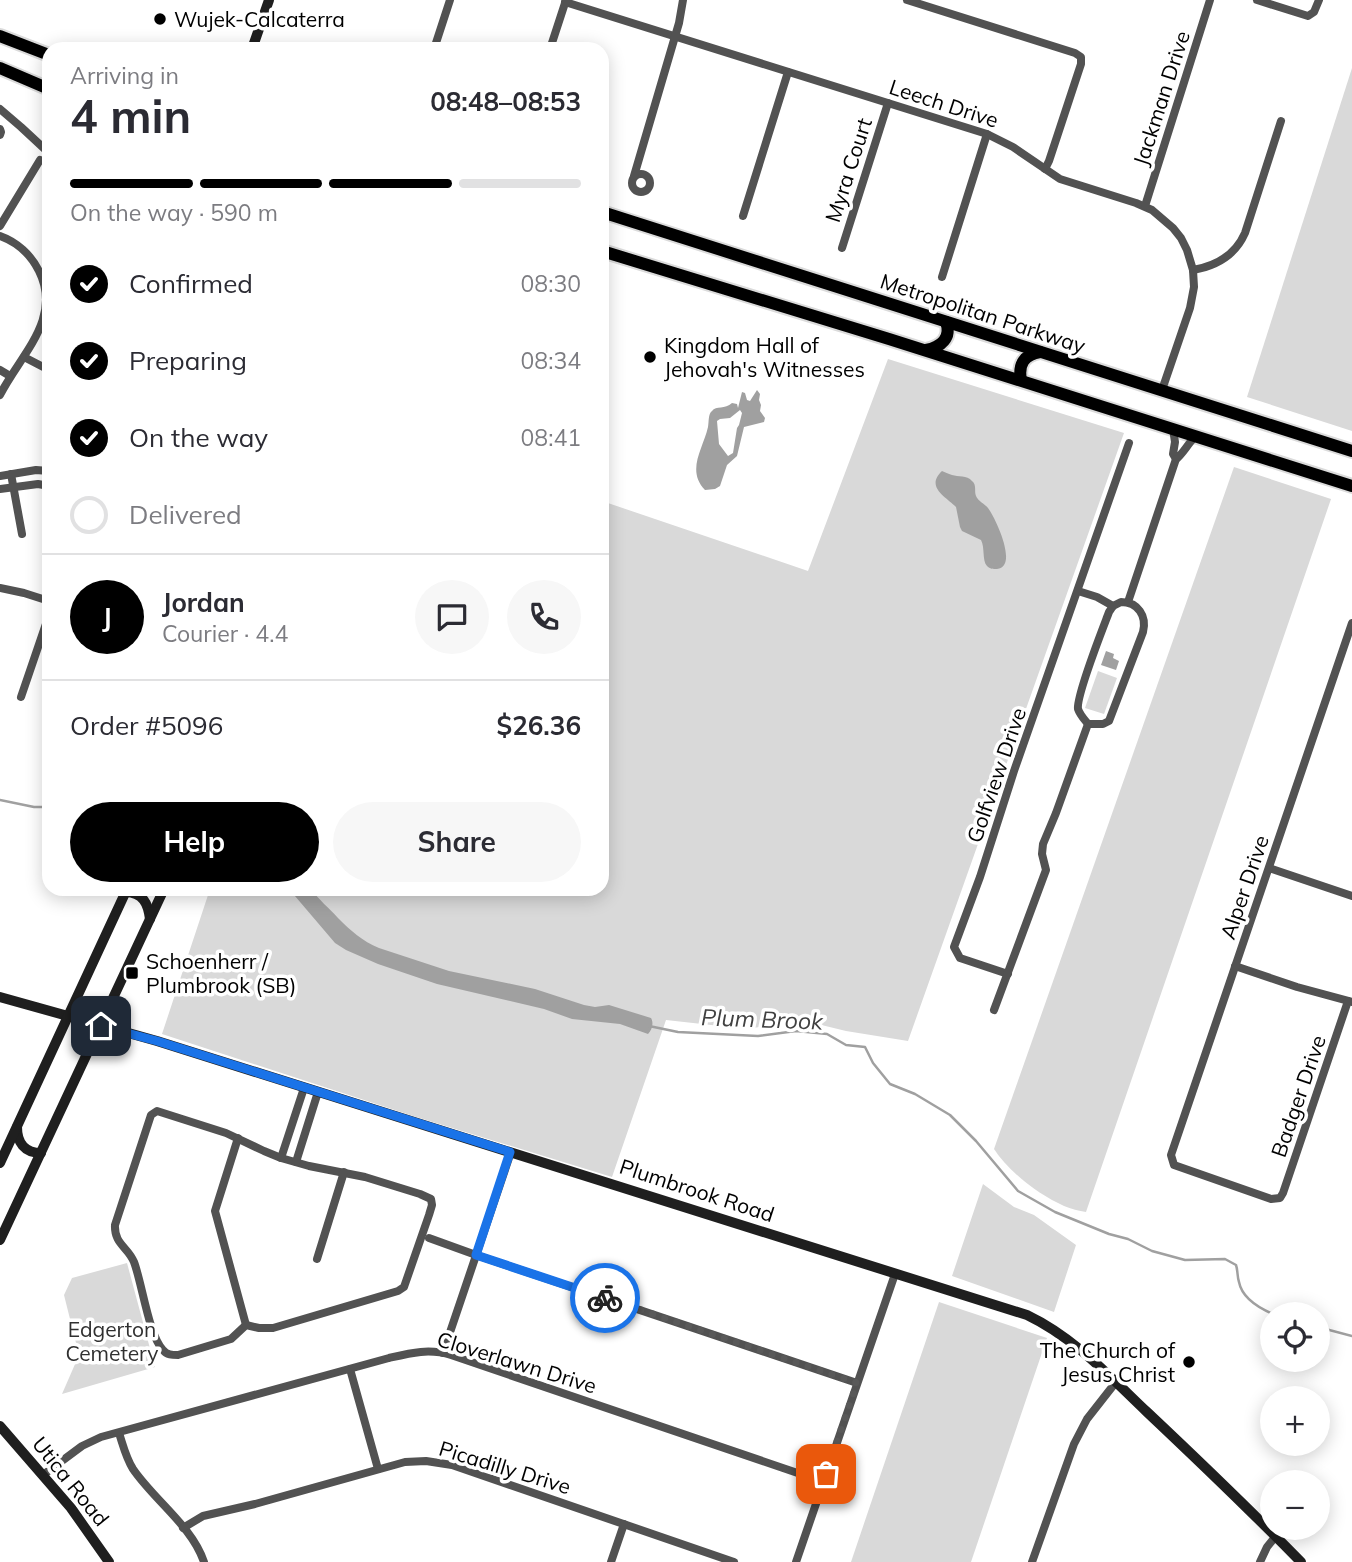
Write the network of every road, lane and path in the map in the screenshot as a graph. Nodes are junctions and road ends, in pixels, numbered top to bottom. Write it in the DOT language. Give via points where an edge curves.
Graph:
graph roads {
  1 [pos="269,0"];
  2 [pos="450,0"];
  3 [pos="683,0"];
  4 [pos="907,0"];
  5 [pos="1210,0"];
  6 [pos="1257,0"];
  7 [pos="1319,0"];
  8 [pos="565,1"];
  9 [pos="675,36"];
  10 [pos="4,40"];
  11 [pos="254,42"];
  12 [pos="436,42"];
  13 [pos="552,42"];
  14 [pos="42,53"];
  15 [pos="0,68"];
  16 [pos="788,72"];
  17 [pos="42,86"];
  18 [pos="888,103"];
  19 [pos="0,109"];
  20 [pos="1281,121"];
  21 [pos="0,129"];
  22 [pos="987,134"];
  23 [pos="0,135"];
  24 [pos="42,146"];
  25 [pos="40,160"];
  26 [pos="638,166"];
  27 [pos="1045,169"];
  28 [pos="645,175"];
  29 [pos="634,176"];
  30 [pos="1145,206"];
  31 [pos="609,214"];
  32 [pos="743,216"];
  33 [pos="0,226"];
  34 [pos="0,236"];
  35 [pos="842,248"];
  36 [pos="609,253"];
  37 [pos="1193,270"];
  38 [pos="42,276"];
  39 [pos="942,277"];
  40 [pos="946,322"];
  41 [pos="42,323"];
  42 [pos="926,350"];
  43 [pos="1040,352"];
  44 [pos="24,356"];
  45 [pos="42,367"];
  46 [pos="0,370"];
  47 [pos="10,376"];
  48 [pos="1021,380"];
  49 [pos="1162,390"];
  50 [pos="0,395"];
  51 [pos="1173,429"];
  52 [pos="1196,436"];
  53 [pos="1129,443"];
  54 [pos="1352,451"];
  55 [pos="1176,459"];
  56 [pos="42,470"];
  57 [pos="11,474"];
  58 [pos="0,476"];
  59 [pos="42,485"];
  60 [pos="1352,486"];
  61 [pos="13,487"];
  62 [pos="0,489"];
  63 [pos="22,534"];
  64 [pos="0,588"];
  65 [pos="1079,591"];
  66 [pos="42,599"];
  67 [pos="1128,602"];
  68 [pos="1113,606"];
  69 [pos="1352,623"];
  70 [pos="42,635"];
  71 [pos="21,696"];
  72 [pos="1087,724"];
  73 [pos="1269,868"];
  74 [pos="124,896"];
  75 [pos="140,896"];
  76 [pos="161,896"];
  77 [pos="1352,896"];
  78 [pos="150,919"];
  79 [pos="1235,966"];
  80 [pos="1008,974"];
  81 [pos="0,997"];
  82 [pos="1350,1001"];
  83 [pos="994,1010"];
  84 [pos="68,1016"];
  85 [pos="101,1026"];
  86 [pos="304,1088"];
  87 [pos="318,1093"];
  88 [pos="17,1127"];
  89 [pos="238,1138"];
  90 [pos="510,1152"];
  91 [pos="41,1153"];
  92 [pos="281,1158"];
  93 [pos="296,1162"];
  94 [pos="0,1163"];
  95 [pos="344,1172"];
  96 [pos="1277,1199"];
  97 [pos="429,1238"];
  98 [pos="0,1240"];
  99 [pos="476,1255"];
  100 [pos="317,1259"];
  101 [pos="895,1274"];
  102 [pos="246,1325"];
  103 [pos="443,1353"];
  104 [pos="350,1369"];
  105 [pos="1116,1382"];
  106 [pos="857,1383"];
  107 [pos="0,1426"];
  108 [pos="119,1433"];
  109 [pos="378,1469"];
  110 [pos="43,1475"];
  111 [pos="824,1482"];
  112 [pos="1260,1521"];
  113 [pos="624,1524"];
  114 [pos="183,1528"];
  115 [pos="1273,1540"];
  116 [pos="1280,1540"];
  117 [pos="109,1562"];
  118 [pos="204,1562"];
  119 [pos="611,1562"];
  120 [pos="734,1562"];
  121 [pos="796,1562"];
  122 [pos="1032,1562"];
  123 [pos="1260,1562"];
  124 [pos="1301,1562"];
  1 -- 11 [label="street"];
  2 -- 12 [label="street"];
  3 -- 9 [label="street"];
  4 -- 27 [label="street" via="1081,57"];
  5 -- 30 [label="street, Jackman Drive"];
  6 -- 7 [label="street" via="1304,15 1311,15"];
  8 -- 9 [label="street, Leech Drive"];
  8 -- 13 [label="street"];
  9 -- 16 [label="street, Leech Drive"];
  9 -- 26 [label="street"];
  10 -- 14 [label="main road"];
  15 -- 17 [label="main road"];
  16 -- 18 [label="street, Leech Drive"];
  16 -- 32 [label="street"];
  18 -- 22 [label="street, Leech Drive"];
  18 -- 35 [label="street, Myra Court"];
  19 -- 24 [label="street"];
  20 -- 37 [label="street" via="1239,247 1220,262"];
  21 -- 23 [label="street"];
  22 -- 27 [label="street, Leech Drive"];
  22 -- 39 [label="street"];
  25 -- 33 [label="street"];
  26 -- 28 [label="street"];
  26 -- 29 [label="street"];
  27 -- 30 [label="street, Leech Drive" via="1068,182"];
  28 -- 29 [label="street"];
  28 -- 29 [label="street" via="650,185 641,192 633,188"];
  30 -- 37 [label="street, Leech Drive" via="1181,238"];
  31 -- 40 [label="main road, Metropolitan Parkway"];
  34 -- 38 [label="street" via="26,252"];
  36 -- 42 [label="main road"];
  37 -- 49 [label="street, Leech Drive" via="1190,308"];
  40 -- 42 [label="main road" via="943,342"];
  40 -- 43 [label="main road, Metropolitan Parkway"];
  41 -- 44 [label="street"];
  42 -- 48 [label="main road"];
  43 -- 48 [label="main road" via="1022,361"];
  43 -- 49 [label="main road, Metropolitan Parkway"];
  44 -- 45 [label="street"];
  44 -- 47 [label="street"];
  46 -- 47 [label="street"];
  47 -- 50 [label="street"];
  48 -- 51 [label="main road"];
  49 -- 54 [label="main road, Metropolitan Parkway"];
  51 -- 52 [label="main road"];
  51 -- 55 [label="street"];
  52 -- 55 [label="street"];
  52 -- 60 [label="main road"];
  53 -- 65 [label="street, Golfview Drive"];
  55 -- 67 [label="street"];
  56 -- 57 [label="street"];
  57 -- 58 [label="street"];
  57 -- 61 [label="street"];
  59 -- 61 [label="street"];
  61 -- 62 [label="street"];
  61 -- 63 [label="street"];
  64 -- 66 [label="street"];
  65 -- 68 [label="street"];
  65 -- 80 [label="street, Golfview Drive" via="954,947 960,958"];
  67 -- 68 [label="street"];
  67 -- 72 [label="street" via="1143,616 1143,632 1109,721"];
  68 -- 72 [label="street" via="1078,706"];
  69 -- 73 [label="street, Alper Drive"];
  70 -- 71 [label="street"];
  72 -- 80 [label="street" via="1043,844 1046,870"];
  73 -- 77 [label="street"];
  73 -- 79 [label="street, Alper Drive"];
  74 -- 84 [label="street"];
  75 -- 78 [label="street"];
  76 -- 78 [label="street"];
  78 -- 85 [label="street"];
  79 -- 82 [label="street"];
  79 -- 96 [label="street, Alper Drive" via="1172,1162"];
  80 -- 83 [label="street"];
  81 -- 84 [label="street, Plumbrook Road"];
  82 -- 96 [label="street, Badger Drive" via="1283,1193"];
  84 -- 85 [label="street, Plumbrook Road"];
  84 -- 88 [label="street"];
  85 -- 86 [label="street, Plumbrook Road"];
  85 -- 91 [label="street"];
  86 -- 87 [label="street, Plumbrook Road"];
  86 -- 92 [label="street"];
  87 -- 90 [label="street, Plumbrook Road"];
  87 -- 93 [label="street"];
  88 -- 91 [label="street" via="23,1147"];
  88 -- 94 [label="street"];
  89 -- 92 [label="street"];
  89 -- 102 [label="street" via="215,1211"];
  89 -- 102 [label="street" via="154,1112 114,1234 134,1262 155,1339 167,1353 231,1339"];
  90 -- 99 [label="street"];
  90 -- 101 [label="street, Plumbrook Road"];
  91 -- 98 [label="street"];
  92 -- 93 [label="street"];
  93 -- 95 [label="street"];
  95 -- 100 [label="street"];
  95 -- 102 [label="street" via="431,1199 404,1287 273,1328"];
  97 -- 99 [label="street"];
  99 -- 103 [label="street"];
  99 -- 106 [label="street"];
  101 -- 105 [label="street, Plumbrook Road" via="1040,1322 1067,1338"];
  101 -- 106 [label="street"];
  103 -- 104 [label="street, Cloverlawn Drive" via="415,1352"];
  103 -- 111 [label="street, Cloverlawn Drive"];
  104 -- 108 [label="street, Cloverlawn Drive"];
  104 -- 109 [label="street"];
  105 -- 112 [label="street, Plumbrook Road"];
  105 -- 122 [label="street" via="1077,1437"];
  106 -- 111 [label="street"];
  107 -- 110 [label="street, Utica Road"];
  108 -- 110 [label="street, Cloverlawn Drive" via="82,1446"];
  108 -- 114 [label="street" via="132,1468"];
  109 -- 113 [label="street, Picadilly Drive" via="415,1460 453,1465"];
  109 -- 114 [label="street, Picadilly Drive" via="203,1516"];
  110 -- 117 [label="street, Utica Road"];
  111 -- 121 [label="street"];
  113 -- 119 [label="street"];
  113 -- 120 [label="street, Picadilly Drive"];
  114 -- 118 [label="street"];
  115 -- 123 [label="street"];
  116 -- 124 [label="street, Plumbrook Road"];
}
